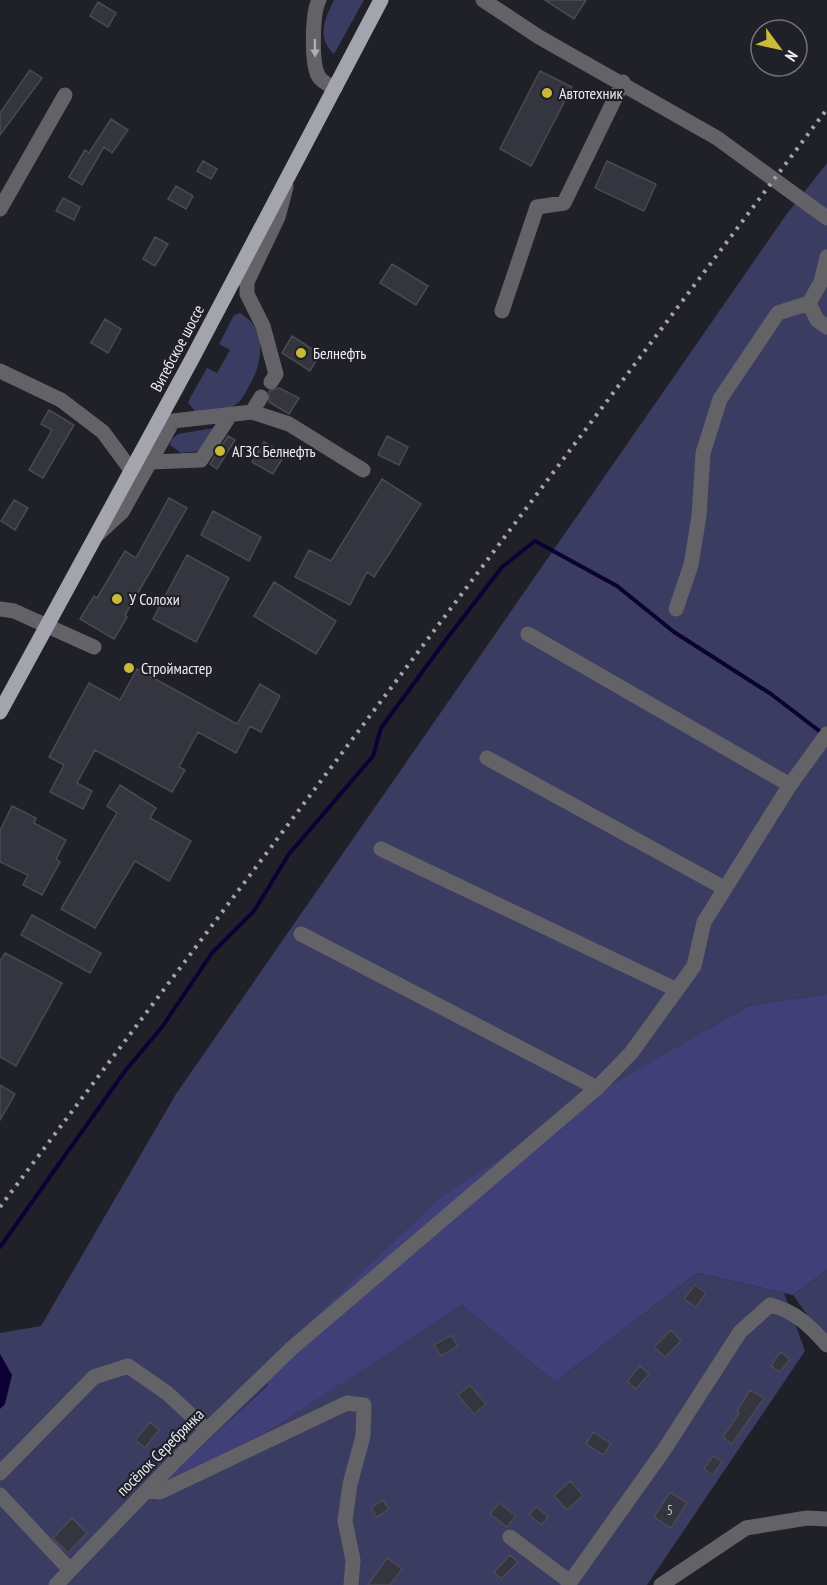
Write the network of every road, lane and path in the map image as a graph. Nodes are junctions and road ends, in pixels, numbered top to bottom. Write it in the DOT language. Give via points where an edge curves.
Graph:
graph roads {
  1 [pos="319,0"];
  2 [pos="381,0"];
  3 [pos="483,0"];
  4 [pos="623,82"];
  5 [pos="335,88"];
  6 [pos="65,95"];
  7 [pos="288,178"];
  8 [pos="0,209"];
  9 [pos="827,218"];
  10 [pos="827,257"];
  11 [pos="809,303"];
  12 [pos="502,311"];
  13 [pos="827,327"];
  14 [pos="0,371"];
  15 [pos="271,382"];
  16 [pos="261,397"];
  17 [pos="252,412"];
  18 [pos="231,414"];
  19 [pos="151,462"];
  20 [pos="131,470"];
  21 [pos="363,470"];
  22 [pos="95,537"];
  23 [pos="0,609"];
  24 [pos="676,609"];
  25 [pos="46,627"];
  26 [pos="528,634"];
  27 [pos="94,648"];
  28 [pos="0,711"];
  29 [pos="827,734"];
  30 [pos="487,758"];
  31 [pos="790,785"];
  32 [pos="381,849"];
  33 [pos="724,888"];
  34 [pos="301,934"];
  35 [pos="676,990"];
  36 [pos="597,1088"];
  37 [pos="827,1345"];
  38 [pos="207,1430"];
  39 [pos="0,1473"];
  40 [pos="146,1491"];
  41 [pos="0,1495"];
  42 [pos="827,1519"];
  43 [pos="510,1537"];
  44 [pos="70,1570"];
  45 [pos="569,1583"];
  46 [pos="56,1585"];
  47 [pos="351,1585"];
  48 [pos="661,1585"];
  1 -- 5 [label="street, one-way" via="314,17 315,69 320,80"];
  2 -- 5 [label="main road, Витебское шоссе"];
  3 -- 4 [label="street" via="539,37"];
  4 -- 9 [label="street" via="717,138"];
  4 -- 12 [label="street" via="564,203 537,207"];
  5 -- 7 [label="main road, Витебское шоссе"];
  6 -- 8 [label="street"];
  7 -- 15 [label="street" via="278,217 247,282 247,294 262,326 276,374"];
  7 -- 20 [label="main road, Витебское шоссе"];
  10 -- 11 [label="street" via="821,282"];
  11 -- 13 [label="street" via="817,320"];
  11 -- 24 [label="street" via="778,313 720,399 703,453 691,565"];
  14 -- 20 [label="street" via="61,400 103,432"];
  16 -- 17 [label="street"];
  17 -- 18 [label="street"];
  17 -- 21 [label="street" via="289,424"];
  18 -- 19 [label="street" via="173,421"];
  18 -- 19 [label="street" via="201,460"];
  19 -- 22 [label="street" via="123,512"];
  20 -- 22 [label="main road, Витебское шоссе"];
  22 -- 25 [label="main road, Витебское шоссе"];
  23 -- 25 [label="street" via="14,611"];
  25 -- 27 [label="street"];
  25 -- 28 [label="main road, Витебское шоссе"];
  26 -- 31 [label="street"];
  29 -- 31 [label="street, посёлок Серебрянка"];
  30 -- 33 [label="street"];
  31 -- 33 [label="street, посёлок Серебрянка"];
  32 -- 35 [label="street"];
  33 -- 35 [label="street, посёлок Серебрянка" via="704,922 694,966"];
  34 -- 36 [label="street"];
  35 -- 36 [label="street, посёлок Серебрянка" via="631,1053"];
  36 -- 38 [label="street, посёлок Серебрянка" via="292,1348"];
  37 -- 45 [label="street" via="811,1326 788,1310 770,1305 740,1332 664,1449"];
  38 -- 39 [label="street" via="167,1393 128,1366 94,1377"];
  38 -- 40 [label="street, посёлок Серебрянка"];
  40 -- 44 [label="street, посёлок Серебрянка"];
  40 -- 47 [label="street" via="160,1492 347,1403 364,1405 363,1436 345,1521 353,1560"];
  41 -- 44 [label="street"];
  42 -- 48 [label="street" via="807,1518 746,1528"];
  43 -- 45 [label="street"];
  44 -- 46 [label="street, посёлок Серебрянка"];
}
